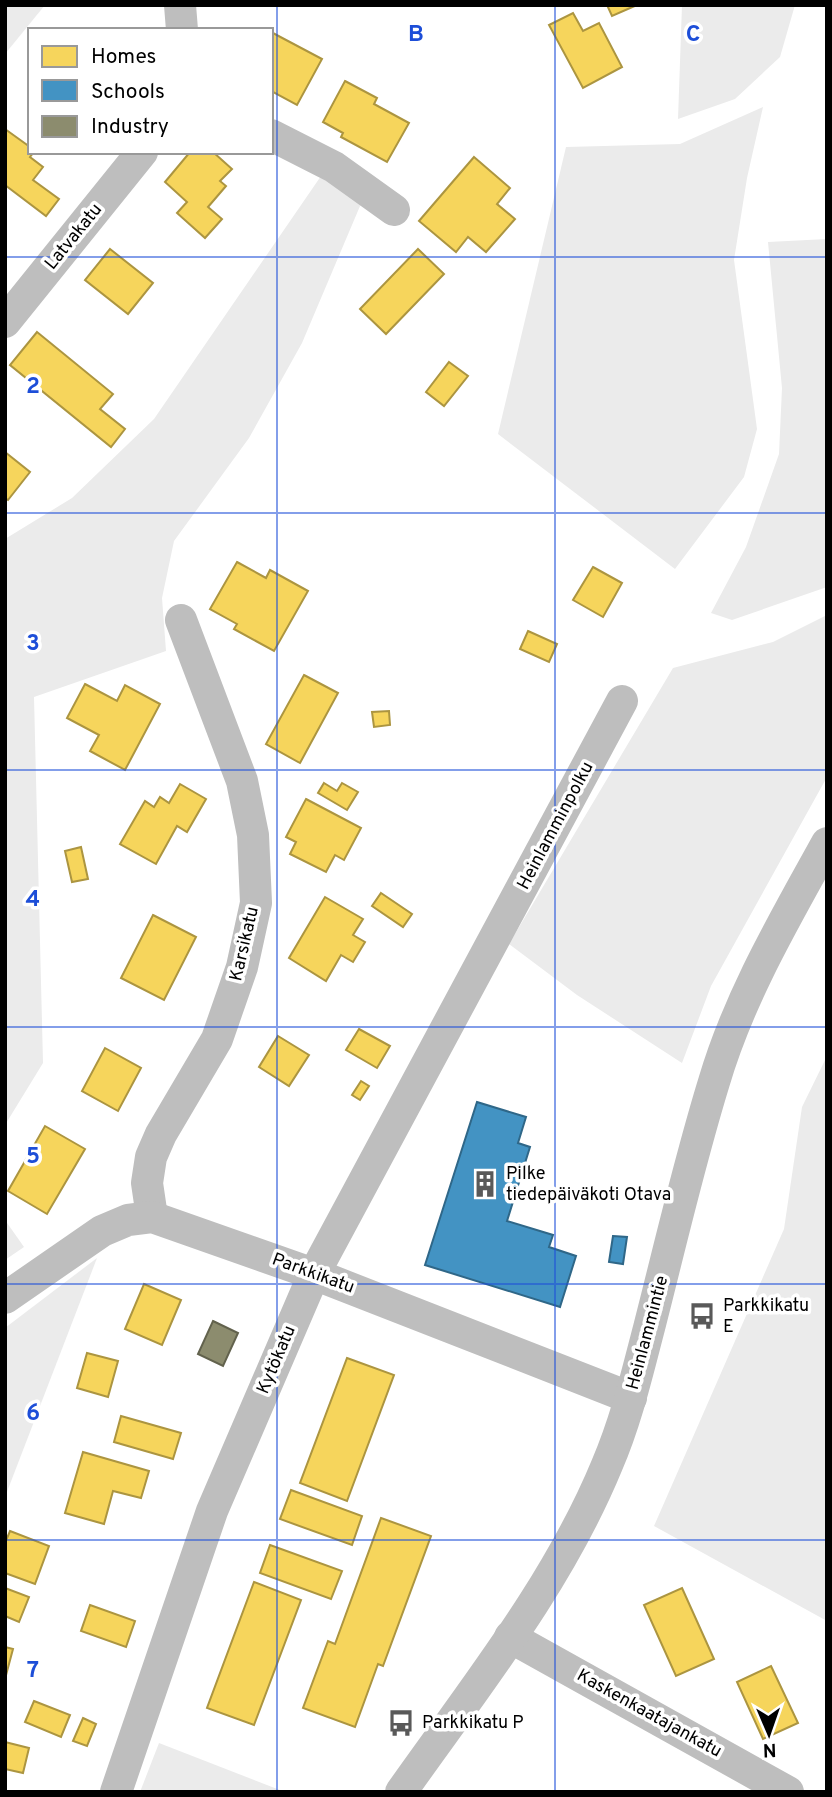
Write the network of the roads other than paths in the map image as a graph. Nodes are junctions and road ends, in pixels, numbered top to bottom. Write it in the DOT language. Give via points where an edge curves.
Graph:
graph roads {
  1 [pos="180,5"];
  2 [pos="183,28"];
  3 [pos="273,136"];
  4 [pos="140,154"];
  5 [pos="394,210"];
  6 [pos="5,322"];
  7 [pos="181,620"];
  8 [pos="622,701"];
  9 [pos="827,843"];
  10 [pos="489,950"];
  11 [pos="152,1217"];
  12 [pos="314,1274"];
  13 [pos="5,1298"];
  14 [pos="631,1398"];
  15 [pos="510,1637"];
  16 [pos="116,1792"];
  17 [pos="401,1792"];
  18 [pos="788,1792"];
  1 -- 2 [label="street"];
  3 -- 5 [label="street" via="334,167"];
  4 -- 6 [label="street, Latvakatu"];
  7 -- 11 [label="street, Karsikatu" via="242,781 253,835 256,903 242,967 218,1039 151,1157 147,1183"];
  8 -- 10 [label="street, Heinlamminpolku"];
  9 -- 14 [label="street, Heinlammintie" via="738,1013 714,1081"];
  10 -- 12 [label="street, Kytökatu"];
  11 -- 12 [label="street, Parkkikatu"];
  11 -- 13 [label="street" via="128,1220 102,1231"];
  12 -- 14 [label="street, Parkkikatu"];
  12 -- 16 [label="street, Kytökatu" via="212,1511"];
  14 -- 15 [label="street, Heinlammintie" via="583,1518"];
  15 -- 17 [label="street, Heinlammintie"];
  15 -- 18 [label="street, Kaskenkaatajankatu"];
}
